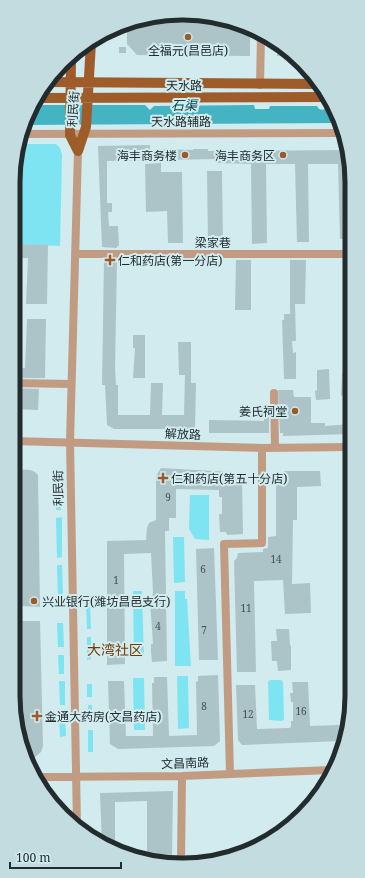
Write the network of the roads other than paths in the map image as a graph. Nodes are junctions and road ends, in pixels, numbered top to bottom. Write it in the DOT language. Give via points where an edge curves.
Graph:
graph roads {
  1 [pos="261,40"];
  2 [pos="91,48"];
  3 [pos="70,65"];
  4 [pos="55,82"];
  5 [pos="69,82"];
  6 [pos="88,83"];
  7 [pos="311,84"];
  8 [pos="260,85"];
  9 [pos="321,97"];
  10 [pos="44,98"];
  11 [pos="70,100"];
  12 [pos="86,101"];
  13 [pos="85,130"];
  14 [pos="70,131"];
  15 [pos="337,133"];
  16 [pos="28,134"];
  17 [pos="78,151"];
  18 [pos="75,254"];
  19 [pos="345,254"];
  20 [pos="20,383"];
  21 [pos="71,384"];
  22 [pos="274,393"];
  23 [pos="20,440"];
  24 [pos="70,442"];
  25 [pos="345,447"];
  26 [pos="262,448"];
  27 [pos="274,448"];
  28 [pos="326,770"];
  29 [pos="230,774"];
  30 [pos="76,776"];
  31 [pos="182,776"];
  32 [pos="42,777"];
  33 [pos="77,819"];
  34 [pos="181,858"];
  1 -- 8 [label="street"];
  2 -- 6 [label="main road, 利民街"];
  3 -- 5 [label="main road, 利民街"];
  4 -- 5 [label="main road, 天水路"];
  5 -- 6 [label="main road, 天水路"];
  5 -- 11 [label="main road, 利民街"];
  6 -- 8 [label="main road, 天水路"];
  6 -- 12 [label="main road, 利民街"];
  7 -- 8 [label="main road, 天水路"];
  9 -- 12 [label="main road, 天水路"];
  10 -- 11 [label="main road, 天水路"];
  11 -- 12 [label="main road, 天水路"];
  11 -- 14 [label="main road, 利民街"];
  12 -- 13 [label="main road, 利民街"];
  13 -- 14 [label="street, 天水路辅路"];
  13 -- 15 [label="street, 天水路辅路"];
  13 -- 17 [label="main road, 利民街"];
  14 -- 16 [label="street, 天水路辅路"];
  14 -- 17 [label="main road, 利民街"];
  17 -- 18 [label="street, 利民街"];
  18 -- 19 [label="street, 梁家巷"];
  18 -- 21 [label="street, 利民街"];
  20 -- 21 [label="street"];
  21 -- 24 [label="street, 利民街"];
  22 -- 27 [label="street"];
  23 -- 24 [label="street, 解放路"];
  24 -- 26 [label="street, 解放路"];
  24 -- 30 [label="street, 利民街"];
  25 -- 27 [label="street, 解放路"];
  26 -- 27 [label="street, 解放路"];
  26 -- 29 [label="street" via="262,543 224,544"];
  28 -- 29 [label="street, 文昌南路"];
  29 -- 31 [label="street, 文昌南路"];
  30 -- 31 [label="street, 文昌南路"];
  30 -- 32 [label="street, 文昌南路"];
  30 -- 33 [label="street, 利民街"];
  31 -- 34 [label="street"];
}
